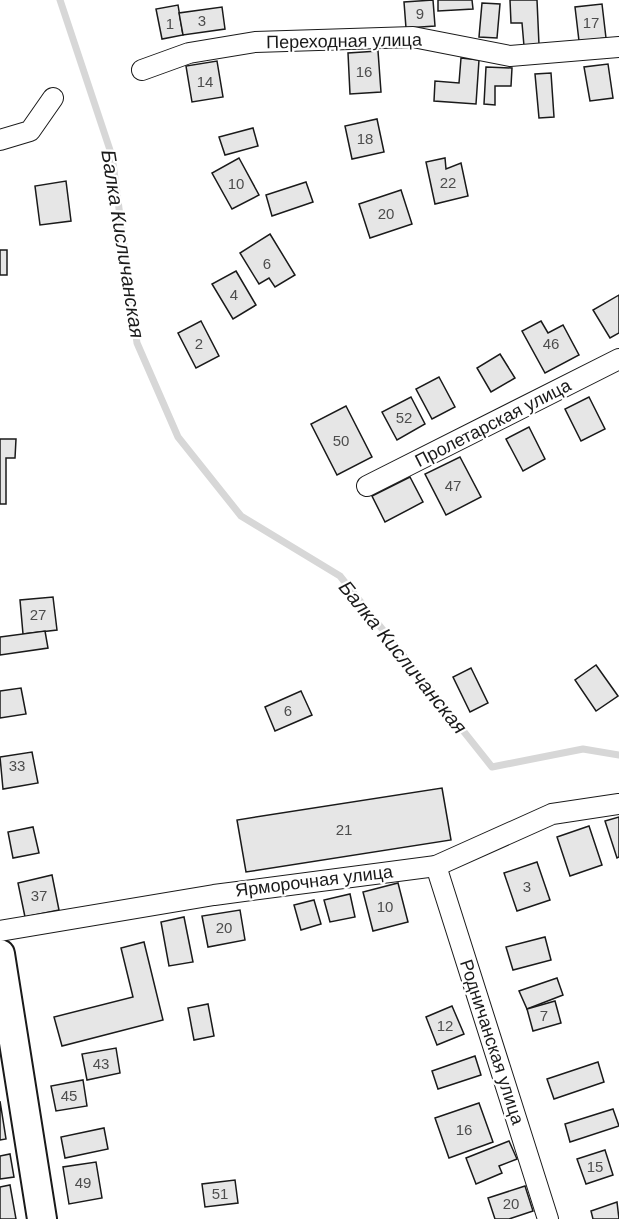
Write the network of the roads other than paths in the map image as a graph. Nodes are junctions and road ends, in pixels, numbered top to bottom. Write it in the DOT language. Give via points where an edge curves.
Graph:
graph roads {
  1 [pos="619,47"];
  2 [pos="142,70"];
  3 [pos="52,98"];
  4 [pos="0,141"];
  5 [pos="619,359"];
  6 [pos="367,486"];
  7 [pos="619,804"];
  8 [pos="436,866"];
  9 [pos="0,931"];
  10 [pos="0,954"];
  11 [pos="42,1219"];
  12 [pos="548,1219"];
  1 -- 2 [label="street, Переходная улица" via="510,56 413,37 267,42 189,53"];
  3 -- 4 [label="street" via="30,131"];
  5 -- 6 [label="street, Пролетарская улица"];
  7 -- 8 [label="street, Ярморочная улица" via="552,814"];
  8 -- 9 [label="street, Ярморочная улица" via="214,895"];
  8 -- 12 [label="street, Родничанская улица"];
  10 -- 11 [label="street"];
}
